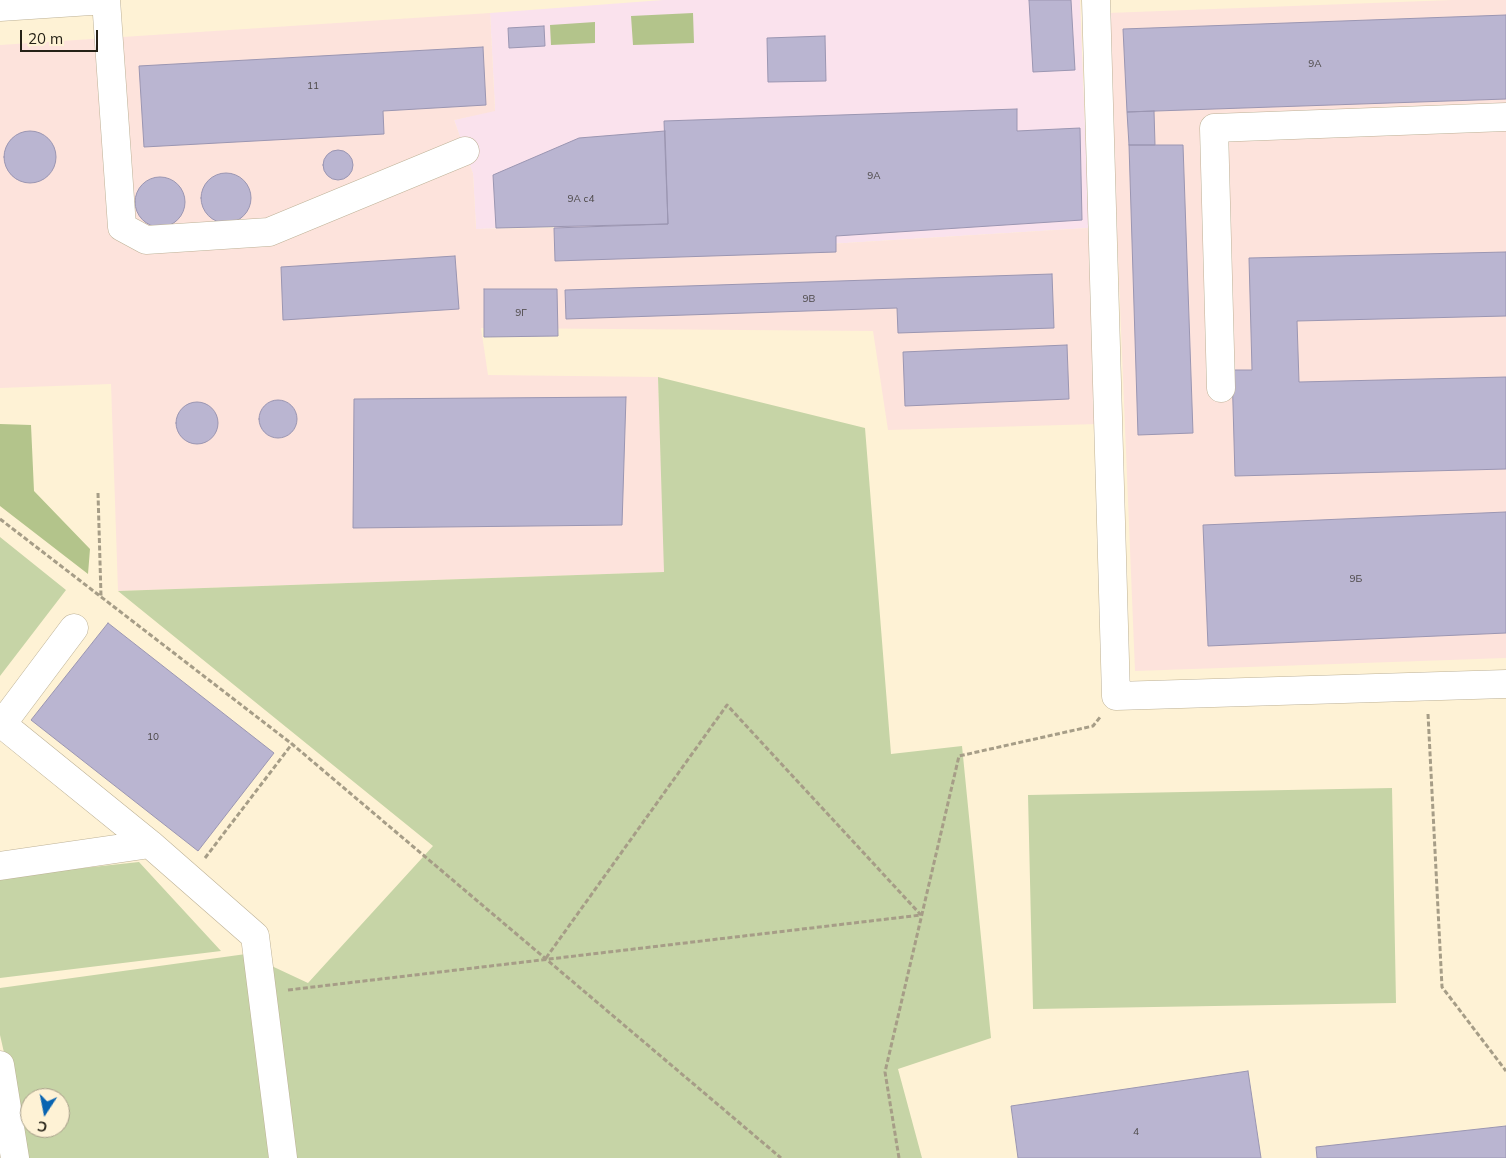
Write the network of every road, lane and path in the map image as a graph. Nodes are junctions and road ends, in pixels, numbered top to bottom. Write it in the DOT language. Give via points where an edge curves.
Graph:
graph roads {
  1 [pos="106,0"];
  2 [pos="1096,0"];
  3 [pos="0,7"];
  4 [pos="1506,117"];
  5 [pos="465,151"];
  6 [pos="1221,388"];
  7 [pos="98,493"];
  8 [pos="0,518"];
  9 [pos="101,597"];
  10 [pos="74,628"];
  11 [pos="1506,684"];
  12 [pos="1426,687"];
  13 [pos="1116,696"];
  14 [pos="150,844"];
  15 [pos="0,866"];
  16 [pos="921,915"];
  17 [pos="546,959"];
  18 [pos="280,991"];
  19 [pos="0,1065"];
  20 [pos="1506,1071"];
  21 [pos="15,1158"];
  22 [pos="283,1158"];
  23 [pos="781,1158"];
  24 [pos="899,1158"];
  1 -- 3 [label="street"];
  1 -- 5 [label="street" via="122,227 146,240 269,232"];
  2 -- 13 [label="street"];
  4 -- 6 [label="street" via="1214,128"];
  7 -- 9 [label="path"];
  8 -- 9 [label="path"];
  9 -- 17 [label="path" via="292,744"];
  10 -- 14 [label="street" via="2,724"];
  11 -- 12 [label="street"];
  12 -- 13 [label="street"];
  12 -- 20 [label="path" via="1442,988"];
  13 -- 16 [label="path" via="1093,726 959,756"];
  14 -- 15 [label="street"];
  14 -- 22 [label="street" via="255,936"];
  16 -- 17 [label="path"];
  16 -- 17 [label="path" via="727,705"];
  16 -- 24 [label="path" via="885,1072"];
  17 -- 18 [label="path"];
  17 -- 23 [label="path"];
  19 -- 21 [label="street"];
}
